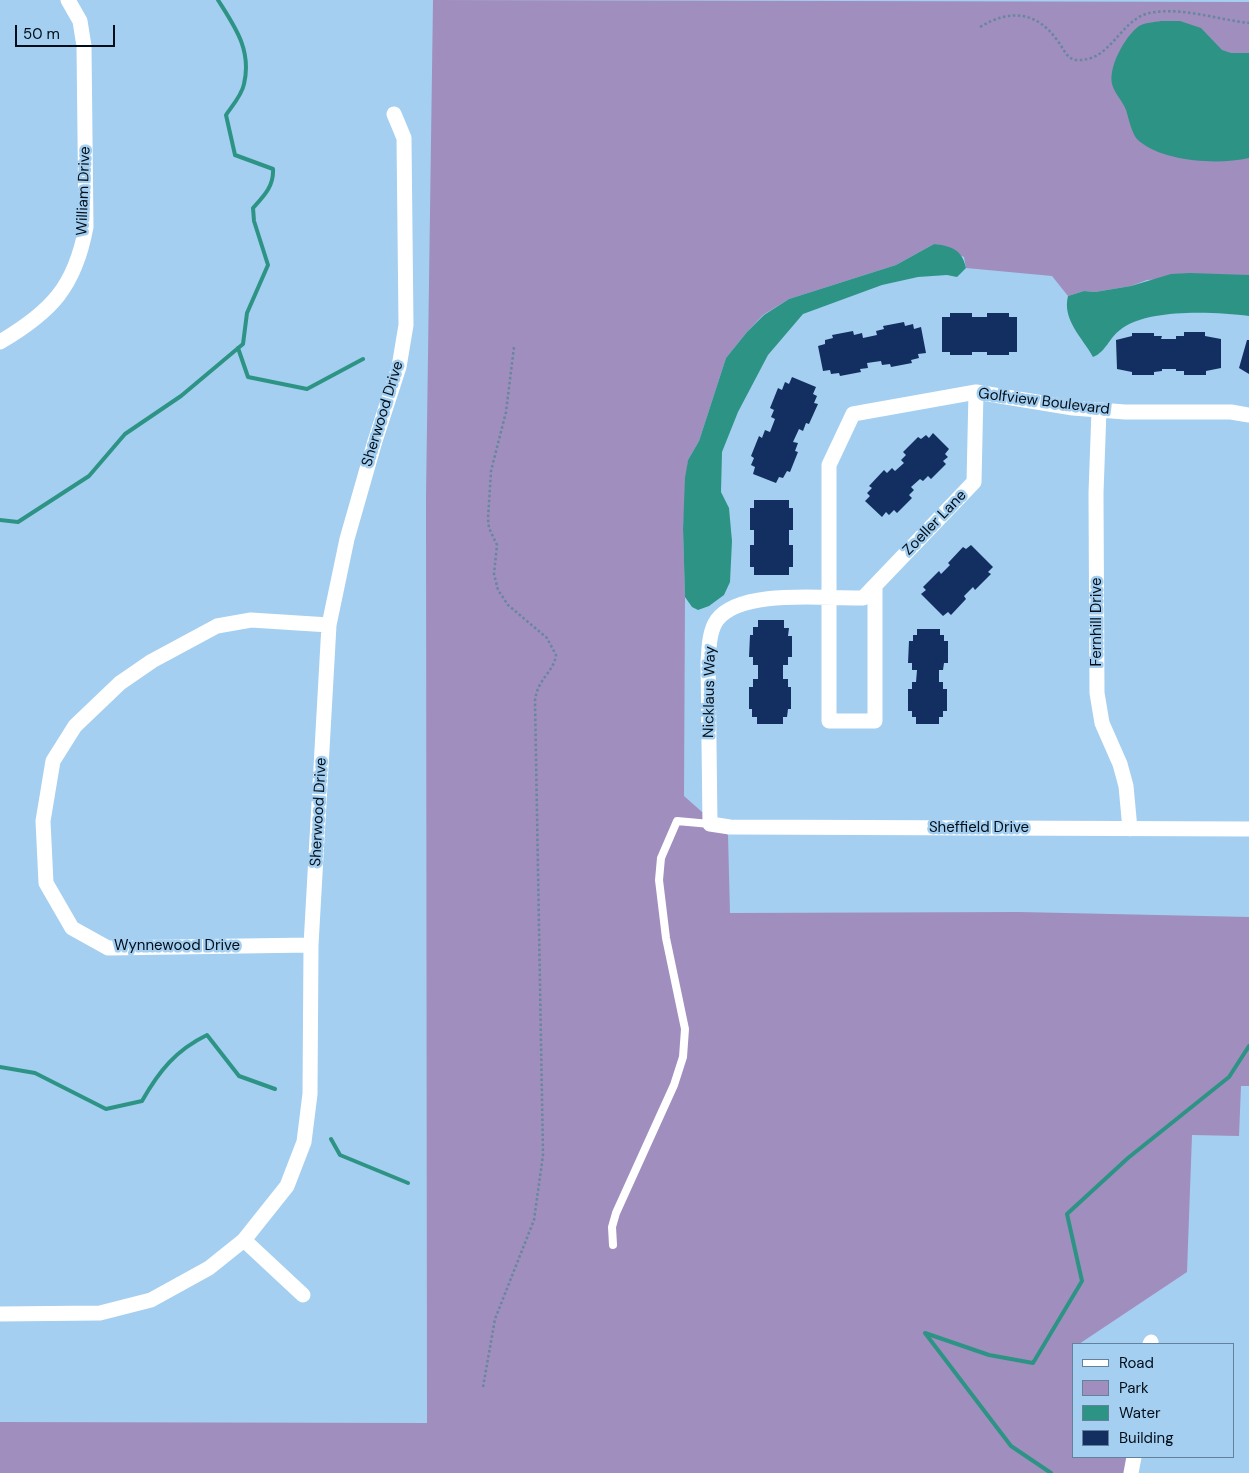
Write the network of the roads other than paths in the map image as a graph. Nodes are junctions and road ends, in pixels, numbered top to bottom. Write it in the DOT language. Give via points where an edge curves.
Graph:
graph roads {
  1 [pos="68,0"];
  2 [pos="394,114"];
  3 [pos="0,342"];
  4 [pos="976,392"];
  5 [pos="1099,410"];
  6 [pos="1249,415"];
  7 [pos="875,586"];
  8 [pos="829,599"];
  9 [pos="329,625"];
  10 [pos="710,824"];
  11 [pos="1130,829"];
  12 [pos="1249,829"];
  13 [pos="312,945"];
  14 [pos="244,1240"];
  15 [pos="613,1245"];
  16 [pos="303,1295"];
  17 [pos="0,1314"];
  18 [pos="1134,1458"];
  19 [pos="1131,1473"];
  1 -- 3 [label="street, William Drive" via="80,22 83,36 86,227 81,253 73,274 46,310"];
  2 -- 9 [label="street, Sherwood Drive" via="404,138 406,325 399,367 374,441 347,539"];
  4 -- 5 [label="street, Golfview Boulevard"];
  4 -- 7 [label="street, Zoeller Lane" via="974,482"];
  4 -- 8 [label="street, Golfview Boulevard" via="853,414 829,465"];
  5 -- 6 [label="street, Golfview Boulevard"];
  5 -- 11 [label="street, Fernhill Drive" via="1097,693 1102,722 1126,786"];
  7 -- 8 [label="street, Zoeller Lane" via="863,598"];
  7 -- 8 [label="street, Golfview Boulevard" via="875,720 829,720"];
  8 -- 10 [label="street, Nicklaus Way" via="762,598 738,605 717,620 710,639 708,662"];
  9 -- 13 [label="street, Sherwood Drive"];
  9 -- 13 [label="street, Wynnewood Drive" via="251,620 217,626 152,661 120,683 75,726 53,761 43,821 46,883 72,928 108,948"];
  10 -- 11 [label="street, Sheffield Drive" via="730,827"];
  10 -- 15 [label="lane" via="678,821 661,858 662,915 685,1029 685,1049 674,1085 616,1213 612,1227"];
  11 -- 12 [label="street, Sheffield Drive"];
  13 -- 14 [label="street, Sherwood Drive" via="310,1094 304,1142 287,1186"];
  14 -- 16 [label="street"];
  14 -- 17 [label="street, Sherwood Drive" via="209,1268 151,1300 100,1313"];
  18 -- 19 [label="street"];
}
